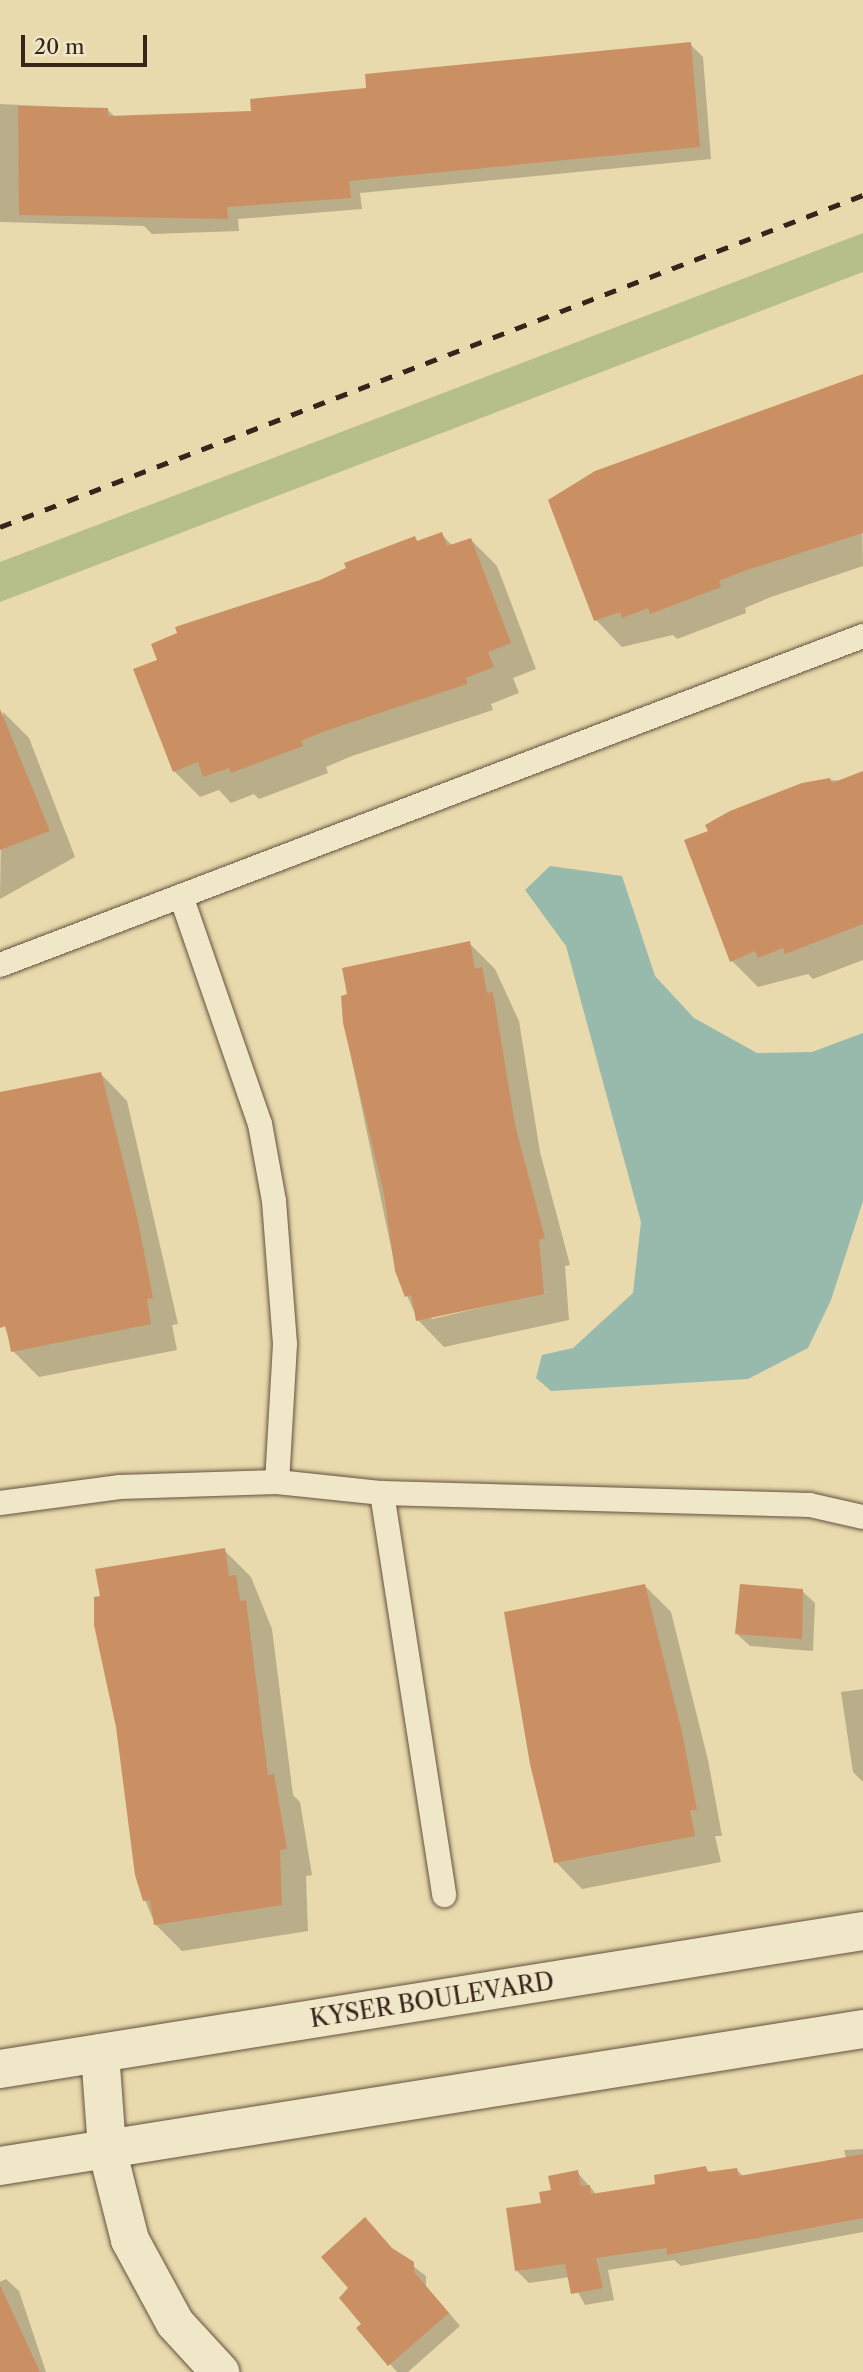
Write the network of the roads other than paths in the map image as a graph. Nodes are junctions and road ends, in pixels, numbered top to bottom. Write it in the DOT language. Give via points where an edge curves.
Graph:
graph roads {
  1 [pos="863,636"];
  2 [pos="181,896"];
  3 [pos="0,965"];
  4 [pos="277,1482"];
  5 [pos="382,1493"];
  6 [pos="0,1503"];
  7 [pos="863,1517"];
  8 [pos="444,1895"];
  9 [pos="863,1931"];
  10 [pos="863,2029"];
  11 [pos="100,2053"];
  12 [pos="0,2069"];
  13 [pos="107,2149"];
  14 [pos="0,2166"];
  15 [pos="220,2372"];
  1 -- 2 [label="lane"];
  2 -- 3 [label="lane"];
  2 -- 4 [label="lane" via="260,1124 274,1201 285,1344"];
  4 -- 5 [label="lane"];
  4 -- 6 [label="lane" via="120,1487"];
  5 -- 7 [label="lane" via="797,1504"];
  5 -- 8 [label="lane"];
  9 -- 11 [label="street, KYSER BOULEVARD"];
  10 -- 13 [label="street"];
  11 -- 12 [label="street, KYSER BOULEVARD"];
  11 -- 13 [label="street"];
  13 -- 14 [label="street"];
  13 -- 15 [label="street" via="130,2241 175,2323"];
}
